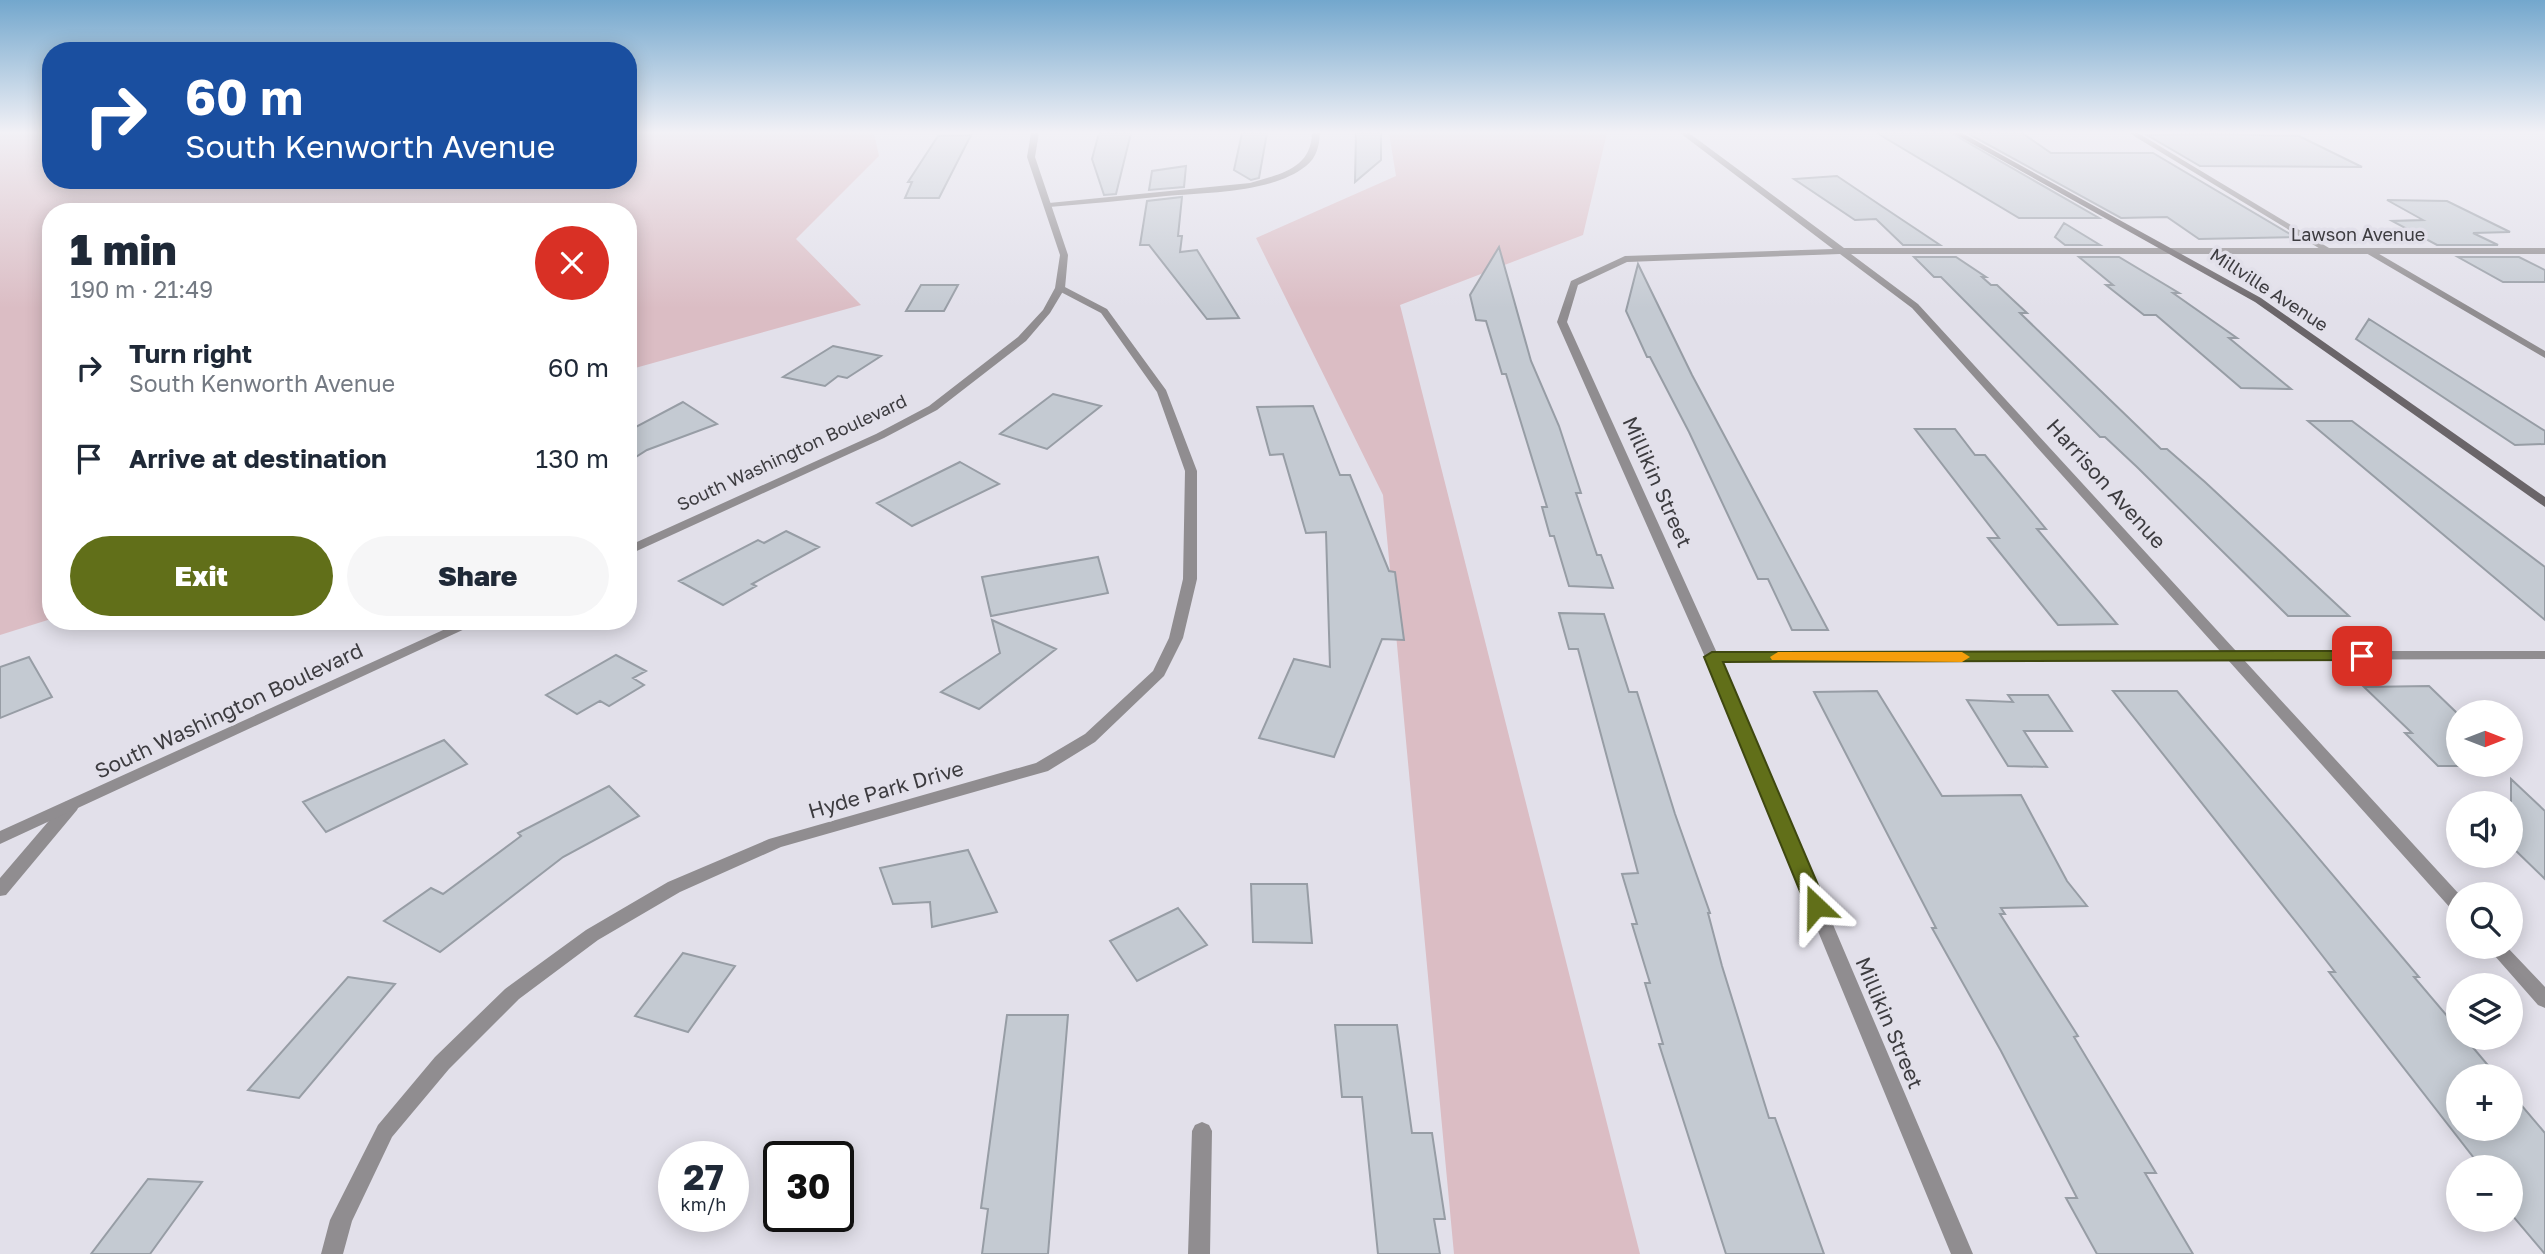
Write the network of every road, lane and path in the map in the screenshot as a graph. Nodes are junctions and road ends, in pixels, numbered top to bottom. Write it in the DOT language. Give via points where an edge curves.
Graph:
graph roads {
  1 [pos="1044,192"];
  2 [pos="1185,192"];
  3 [pos="1762,192"];
  4 [pos="2064,192"];
  5 [pos="2231,192"];
  6 [pos="1049,205"];
  7 [pos="1842,251"];
  8 [pos="2172,251"];
  9 [pos="2330,251"];
  10 [pos="2369,251"];
  11 [pos="2545,251"];
  12 [pos="1060,288"];
  13 [pos="2545,355"];
  14 [pos="2545,503"];
  15 [pos="637,547"];
  16 [pos="455,630"];
  17 [pos="2545,656"];
  18 [pos="1712,657"];
  19 [pos="2232,657"];
  20 [pos="71,806"];
  21 [pos="0,838"];
  22 [pos="0,890"];
  23 [pos="2446,891"];
  24 [pos="2507,959"];
  25 [pos="2545,1000"];
  26 [pos="1202,1132"];
  27 [pos="331,1254"];
  28 [pos="1199,1254"];
  29 [pos="1962,1254"];
  1 -- 6 [label="street, South Washington Boulevard"];
  2 -- 6 [label="street"];
  3 -- 7 [label="street, Harrison Avenue"];
  4 -- 8 [label="main road, Millville Avenue"];
  5 -- 9 [label="street"];
  6 -- 12 [label="street, South Washington Boulevard" via="1064,254"];
  7 -- 8 [label="street, Millikin Street"];
  7 -- 18 [label="street, Millikin Street" via="1625,259 1574,283 1562,322"];
  7 -- 19 [label="street, Harrison Avenue" via="1915,306"];
  8 -- 9 [label="street, Lawson Avenue"];
  8 -- 14 [label="main road, Millville Avenue" via="2258,300"];
  9 -- 10 [label="street, Lawson Avenue"];
  10 -- 11 [label="street, Lawson Avenue"];
  10 -- 13 [label="street"];
  12 -- 15 [label="street, South Washington Boulevard" via="1022,339 933,408"];
  12 -- 27 [label="street, Hyde Park Drive" via="1104,311 1162,392 1191,471 1189,579 1175,638 1159,673 1090,738 1042,767 775,843 674,887 592,935 512,994 442,1063 393,1122 341,1220"];
  16 -- 20 [label="street, South Washington Boulevard"];
  17 -- 19 [label="street"];
  18 -- 19 [label="street"];
  18 -- 29 [label="street, Millikin Street"];
  19 -- 23 [label="street, Harrison Avenue"];
  20 -- 21 [label="street, South Washington Boulevard"];
  20 -- 22 [label="street"];
  24 -- 25 [label="street"];
  26 -- 28 [label="street"];
}
